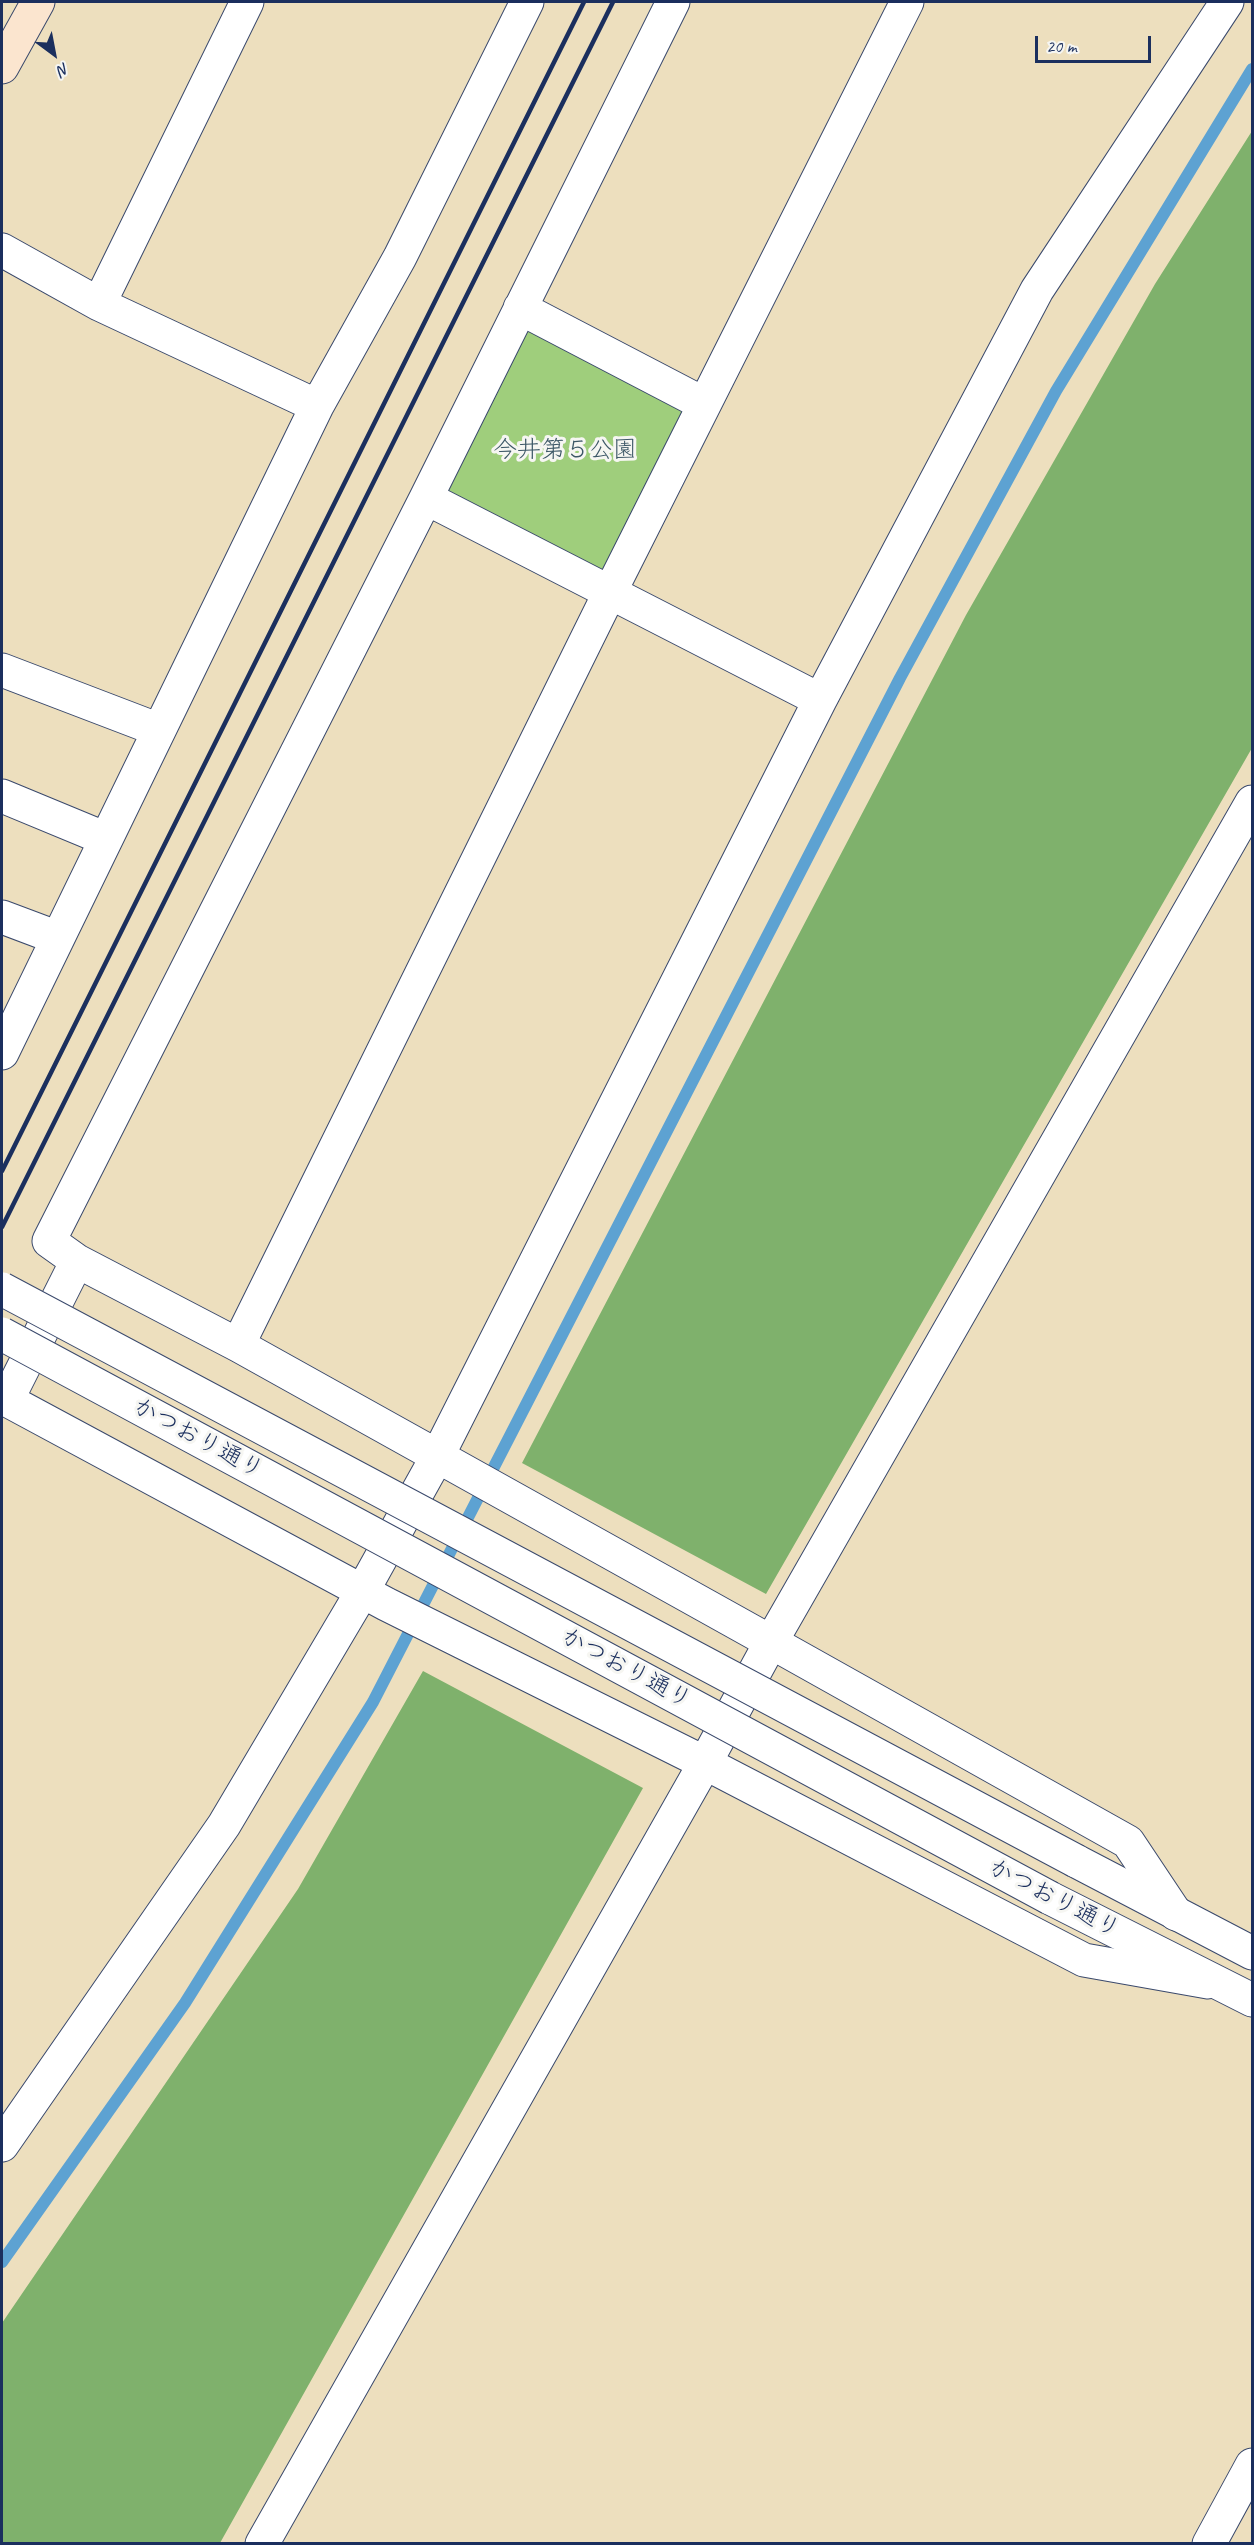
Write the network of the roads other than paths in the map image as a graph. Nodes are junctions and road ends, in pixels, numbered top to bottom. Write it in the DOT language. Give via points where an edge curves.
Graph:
graph roads {
  1 [pos="38,2"];
  2 [pos="247,2"];
  3 [pos="527,2"];
  4 [pos="673,2"];
  5 [pos="907,2"];
  6 [pos="1227,2"];
  7 [pos="2,67"];
  8 [pos="2,250"];
  9 [pos="99,304"];
  10 [pos="520,308"];
  11 [pos="704,404"];
  12 [pos="317,406"];
  13 [pos="426,498"];
  14 [pos="610,592"];
  15 [pos="2,670"];
  16 [pos="820,700"];
  17 [pos="159,730"];
  18 [pos="2,796"];
  19 [pos="1252,802"];
  20 [pos="106,839"];
  21 [pos="2,917"];
  22 [pos="58,938"];
  23 [pos="4,1044"];
  24 [pos="77,1260"];
  25 [pos="2,1289"];
  26 [pos="2,1334"];
  27 [pos="238,1345"];
  28 [pos="446,1462"];
  29 [pos="374,1598"];
  30 [pos="771,1642"];
  31 [pos="705,1763"];
  32 [pos="1176,1914"];
  33 [pos="1252,1953"];
  34 [pos="1224,1985"];
  35 [pos="1252,2000"];
  36 [pos="2,2145"];
  37 [pos="1252,2465"];
  38 [pos="262,2544"];
  39 [pos="1209,2544"];
  1 -- 7 [label="main road"];
  2 -- 9 [label="street"];
  3 -- 12 [label="street" via="400,257"];
  4 -- 10 [label="street"];
  5 -- 11 [label="street"];
  6 -- 16 [label="street" via="1037,290"];
  8 -- 9 [label="street"];
  9 -- 12 [label="street"];
  10 -- 11 [label="street"];
  10 -- 13 [label="street"];
  11 -- 14 [label="street"];
  12 -- 17 [label="street"];
  13 -- 14 [label="street"];
  13 -- 24 [label="street" via="49,1241"];
  14 -- 16 [label="street"];
  14 -- 27 [label="street"];
  15 -- 17 [label="street"];
  16 -- 28 [label="street"];
  17 -- 20 [label="street"];
  18 -- 20 [label="street"];
  19 -- 30 [label="street"];
  20 -- 22 [label="street"];
  21 -- 22 [label="street"];
  22 -- 23 [label="street"];
  24 -- 27 [label="street"];
  24 -- 29 [label="street" via="7,1400"];
  25 -- 32 [label="street, かつおり通り, bridge"];
  26 -- 34 [label="street, かつおり通り, bridge" via="1050,1898"];
  27 -- 28 [label="street"];
  28 -- 29 [label="street"];
  28 -- 30 [label="street"];
  29 -- 31 [label="street"];
  29 -- 36 [label="street" via="224,1825"];
  30 -- 31 [label="street"];
  30 -- 32 [label="street" via="1128,1842"];
  31 -- 34 [label="street" via="1084,1959"];
  31 -- 38 [label="street"];
  32 -- 33 [label="street, かつおり通り"];
  34 -- 35 [label="street, かつおり通り"];
  37 -- 39 [label="street"];
}
